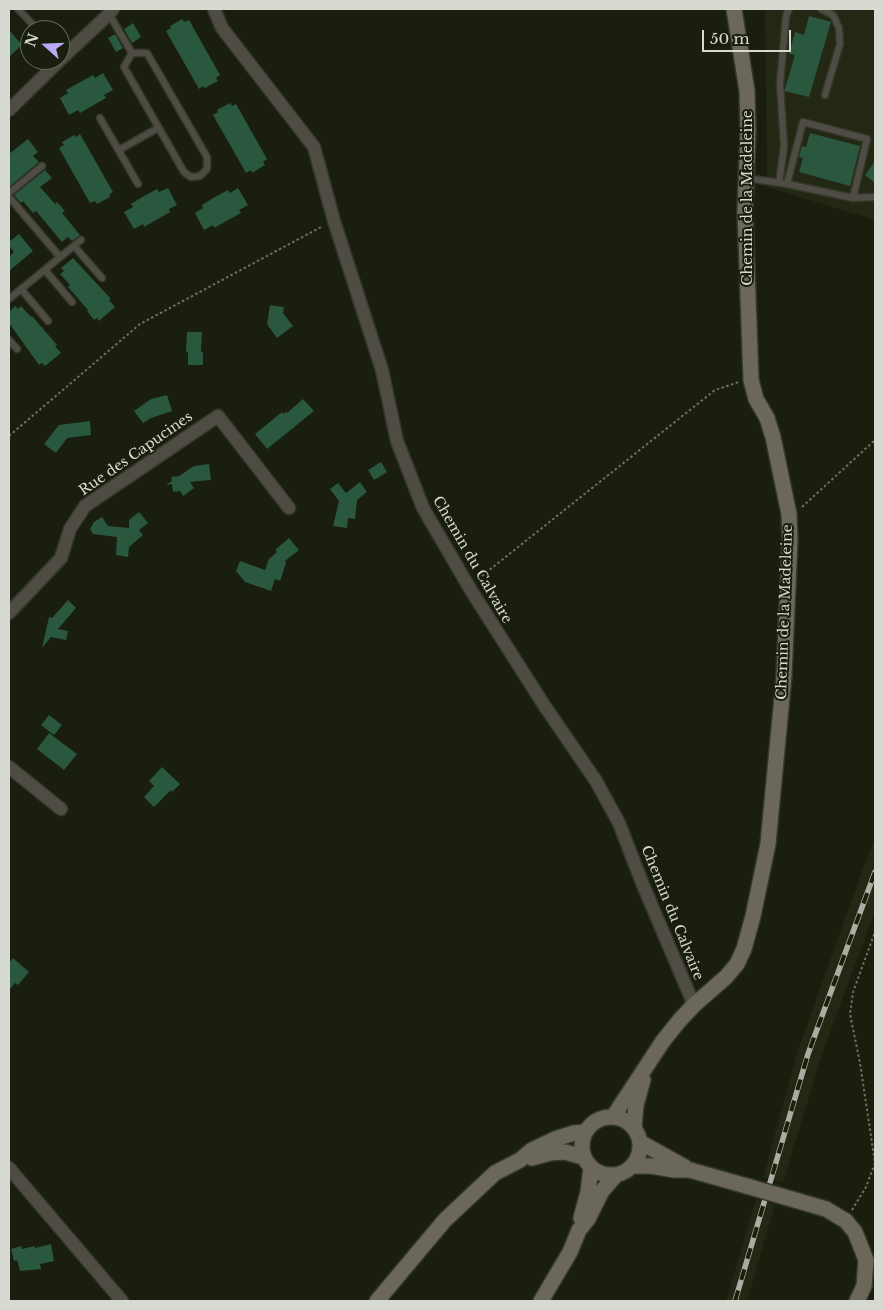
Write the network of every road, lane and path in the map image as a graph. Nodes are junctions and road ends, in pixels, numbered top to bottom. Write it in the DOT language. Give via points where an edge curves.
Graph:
graph roads {
  1 [pos="18,9"];
  2 [pos="214,9"];
  3 [pos="734,9"];
  4 [pos="789,9"];
  5 [pos="821,9"];
  6 [pos="111,12"];
  7 [pos="28,20"];
  8 [pos="70,50"];
  9 [pos="132,53"];
  10 [pos="49,70"];
  11 [pos="825,95"];
  12 [pos="9,110"];
  13 [pos="100,118"];
  14 [pos="158,128"];
  15 [pos="119,150"];
  16 [pos="42,166"];
  17 [pos="745,178"];
  18 [pos="779,183"];
  19 [pos="138,184"];
  20 [pos="787,184"];
  21 [pos="9,195"];
  22 [pos="875,197"];
  23 [pos="853,198"];
  24 [pos="334,221"];
  25 [pos="81,240"];
  26 [pos="74,246"];
  27 [pos="60,257"];
  28 [pos="45,270"];
  29 [pos="102,278"];
  30 [pos="21,289"];
  31 [pos="9,299"];
  32 [pos="72,302"];
  33 [pos="48,321"];
  34 [pos="9,340"];
  35 [pos="16,349"];
  36 [pos="751,380"];
  37 [pos="9,436"];
  38 [pos="875,440"];
  39 [pos="290,508"];
  40 [pos="789,514"];
  41 [pos="468,586"];
  42 [pos="9,613"];
  43 [pos="9,767"];
  44 [pos="61,809"];
  45 [pos="875,932"];
  46 [pos="694,1005"];
  47 [pos="650,1063"];
  48 [pos="612,1117"];
  49 [pos="634,1128"];
  50 [pos="585,1132"];
  51 [pos="640,1142"];
  52 [pos="520,1160"];
  53 [pos="587,1162"];
  54 [pos="633,1166"];
  55 [pos="9,1168"];
  56 [pos="690,1170"];
  57 [pos="616,1176"];
  58 [pos="846,1221"];
  59 [pos="579,1230"];
  60 [pos="122,1301"];
  61 [pos="377,1301"];
  62 [pos="541,1301"];
  63 [pos="857,1301"];
  1 -- 7 [label="lane"];
  2 -- 24 [label="street, Chemin du Calvaire" via="222,28 314,146"];
  3 -- 17 [label="street, Chemin de la Madeleine" via="747,91"];
  4 -- 18 [label="lane" via="780,84 784,146"];
  5 -- 11 [label="lane" via="833,15 839,28 840,44"];
  6 -- 8 [label="street"];
  6 -- 9 [label="lane"];
  9 -- 14 [label="lane" via="124,67"];
  9 -- 14 [label="lane" via="147,52 207,157 207,169 200,176 191,177 184,172"];
  10 -- 12 [label="street"];
  13 -- 15 [label="lane"];
  14 -- 15 [label="lane"];
  15 -- 19 [label="lane"];
  16 -- 21 [label="lane"];
  17 -- 18 [label="lane"];
  17 -- 36 [label="street, Chemin de la Madeleine"];
  18 -- 20 [label="lane"];
  20 -- 23 [label="lane"];
  20 -- 23 [label="lane" via="803,122 867,139"];
  21 -- 27 [label="lane"];
  22 -- 23 [label="lane"];
  24 -- 37 [label="path" via="140,324"];
  24 -- 41 [label="street, Chemin du Calvaire" via="382,370 397,441 423,508"];
  25 -- 26 [label="lane"];
  26 -- 27 [label="lane"];
  26 -- 29 [label="lane"];
  27 -- 28 [label="lane"];
  28 -- 30 [label="lane"];
  28 -- 32 [label="lane"];
  30 -- 31 [label="lane"];
  30 -- 33 [label="lane"];
  34 -- 35 [label="lane"];
  36 -- 40 [label="street, Chemin de la Madeleine" via="773,437"];
  36 -- 41 [label="path" via="715,390"];
  38 -- 40 [label="path" via="801,507"];
  39 -- 42 [label="street, Rue des Capucines" via="218,416 85,506 70,529 61,558"];
  40 -- 46 [label="street, Chemin de la Madeleine" via="784,676 763,874 744,949 737,964"];
  41 -- 46 [label="street, Chemin du Calvaire" via="620,823"];
  43 -- 44 [label="street"];
  45 -- 58 [label="path" via="853,992 850,1014 875,1163 866,1188"];
  46 -- 47 [label="street, Chemin de la Madeleine" via="663,1041"];
  47 -- 48 [label="street"];
  47 -- 49 [label="street" via="636,1105"];
  48 -- 49 [label="street" via="621,1118"];
  48 -- 50 [label="street" via="597,1120"];
  49 -- 51 [label="street"];
  50 -- 52 [label="street" via="555,1140 532,1150"];
  50 -- 53 [label="street" via="581,1148"];
  51 -- 54 [label="street" via="638,1159"];
  51 -- 56 [label="street"];
  52 -- 53 [label="street" via="565,1152"];
  52 -- 61 [label="street" via="495,1173 445,1220"];
  53 -- 57 [label="street" via="598,1173"];
  53 -- 59 [label="street" via="588,1192"];
  54 -- 56 [label="street"];
  54 -- 57 [label="street"];
  55 -- 60 [label="street"];
  56 -- 58 [label="street, bridge" via="826,1209"];
  57 -- 59 [label="street" via="602,1191"];
  58 -- 63 [label="street" via="856,1232 866,1260 864,1286"];
  59 -- 62 [label="street"];
}
